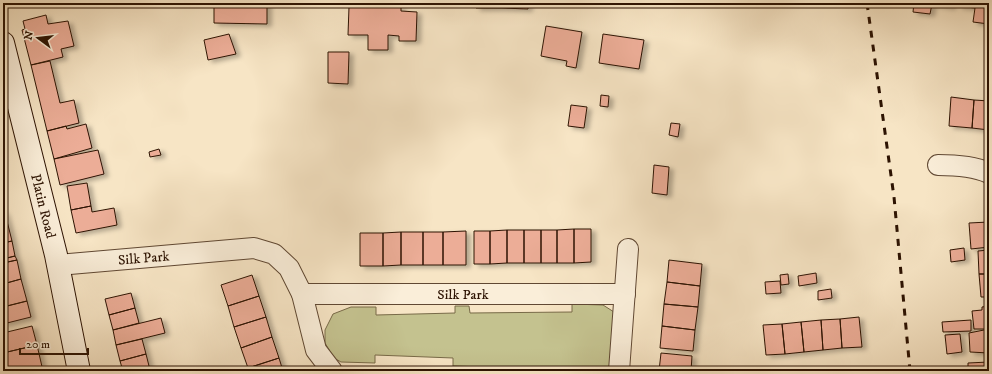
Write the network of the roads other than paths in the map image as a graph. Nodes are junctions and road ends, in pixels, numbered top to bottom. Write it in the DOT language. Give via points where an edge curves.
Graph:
graph roads {
  1 [pos="3,43"];
  2 [pos="938,165"];
  3 [pos="989,173"];
  4 [pos="628,249"];
  5 [pos="58,265"];
  6 [pos="302,294"];
  7 [pos="625,294"];
  8 [pos="80,371"];
  9 [pos="332,371"];
  10 [pos="618,371"];
  1 -- 5 [label="main road, Platin Road"];
  2 -- 3 [label="street" via="960,166"];
  4 -- 7 [label="street"];
  5 -- 6 [label="street, Silk Park" via="254,248 274,254 288,268"];
  5 -- 8 [label="main road, Platin Road"];
  6 -- 7 [label="street, Silk Park"];
  6 -- 9 [label="street, Silk Park" via="316,350"];
  7 -- 10 [label="street"];
}
